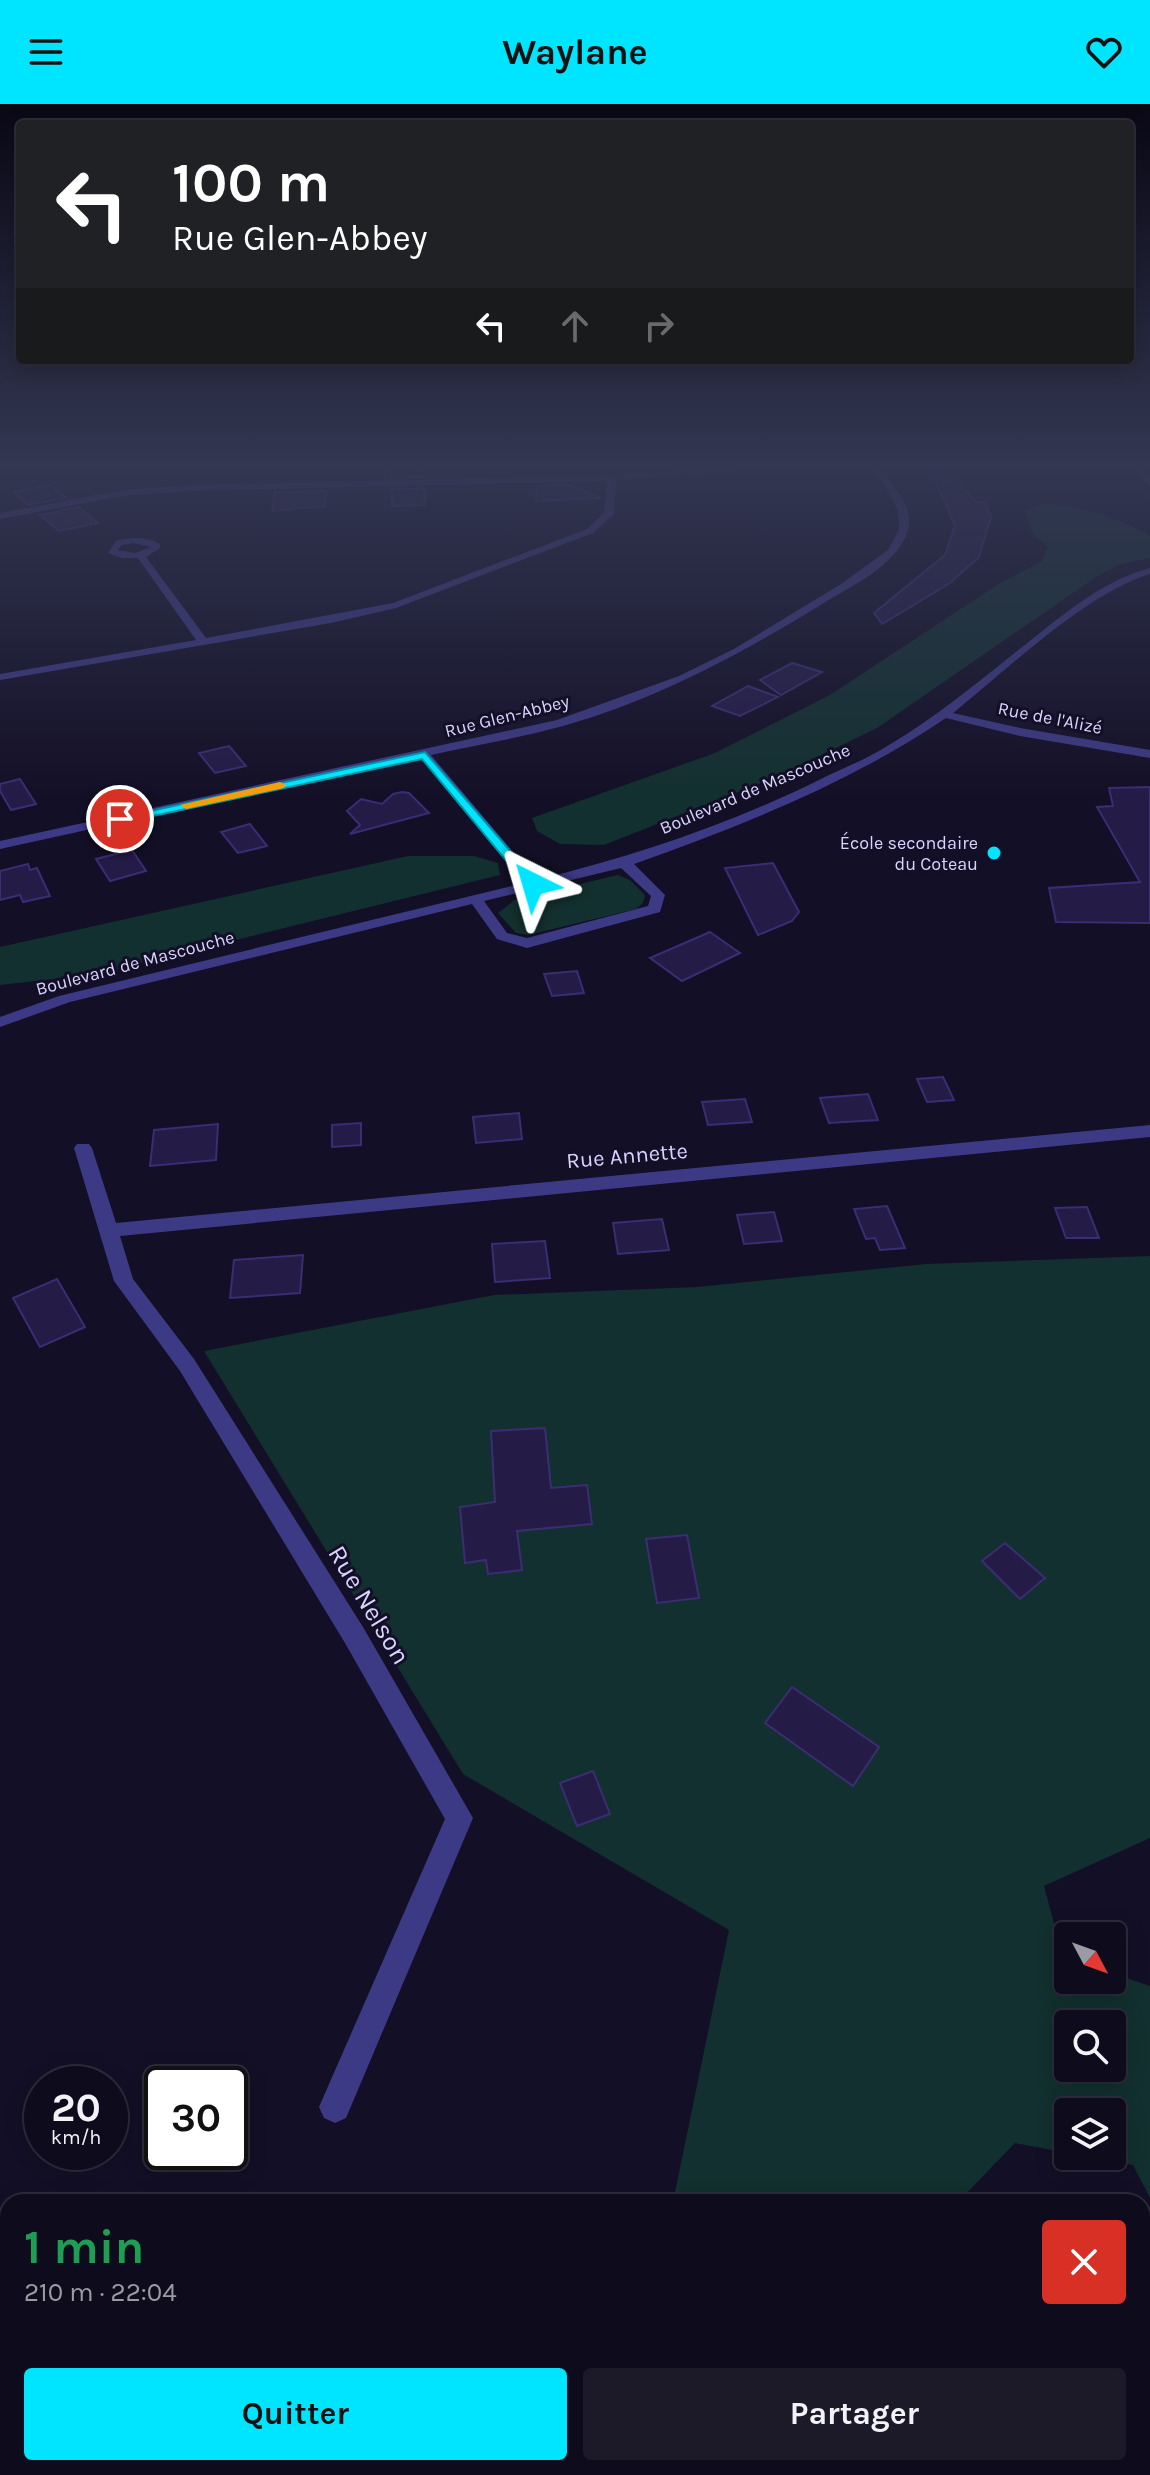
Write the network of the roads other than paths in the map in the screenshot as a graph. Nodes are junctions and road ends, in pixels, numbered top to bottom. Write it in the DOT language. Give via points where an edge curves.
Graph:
graph roads {
  1 [pos="156,578"];
  2 [pos="468,578"];
  3 [pos="857,578"];
  4 [pos="1128,578"];
  5 [pos="203,642"];
  6 [pos="0,677"];
  7 [pos="944,714"];
  8 [pos="1150,754"];
  9 [pos="425,755"];
  10 [pos="0,845"];
  11 [pos="624,863"];
  12 [pos="533,884"];
  13 [pos="475,899"];
  14 [pos="0,1022"];
  15 [pos="1150,1131"];
  16 [pos="83,1148"];
  17 [pos="108,1230"];
  18 [pos="335,2107"];
  1 -- 5 [label="street"];
  2 -- 5 [label="street" via="396,605"];
  3 -- 9 [label="street, Rue Glen-Abbey" via="738,651 683,678 560,723"];
  4 -- 7 [label="street, Boulevard de Mascouche" via="1091,598"];
  5 -- 6 [label="street"];
  7 -- 8 [label="street, Rue de l'Alizé"];
  7 -- 11 [label="street, Boulevard de Mascouche" via="830,781"];
  9 -- 10 [label="street, Rue Glen-Abbey"];
  9 -- 12 [label="street"];
  11 -- 12 [label="street, Boulevard de Mascouche"];
  11 -- 13 [label="street" via="658,895 655,909 527,943 502,936"];
  12 -- 13 [label="street, Boulevard de Mascouche"];
  13 -- 14 [label="street, Boulevard de Mascouche" via="65,999"];
  15 -- 17 [label="street, Rue Annette"];
  16 -- 17 [label="street, Rue Nelson"];
  17 -- 18 [label="street, Rue Nelson" via="124,1281 187,1365 354,1635 459,1818"];
}
